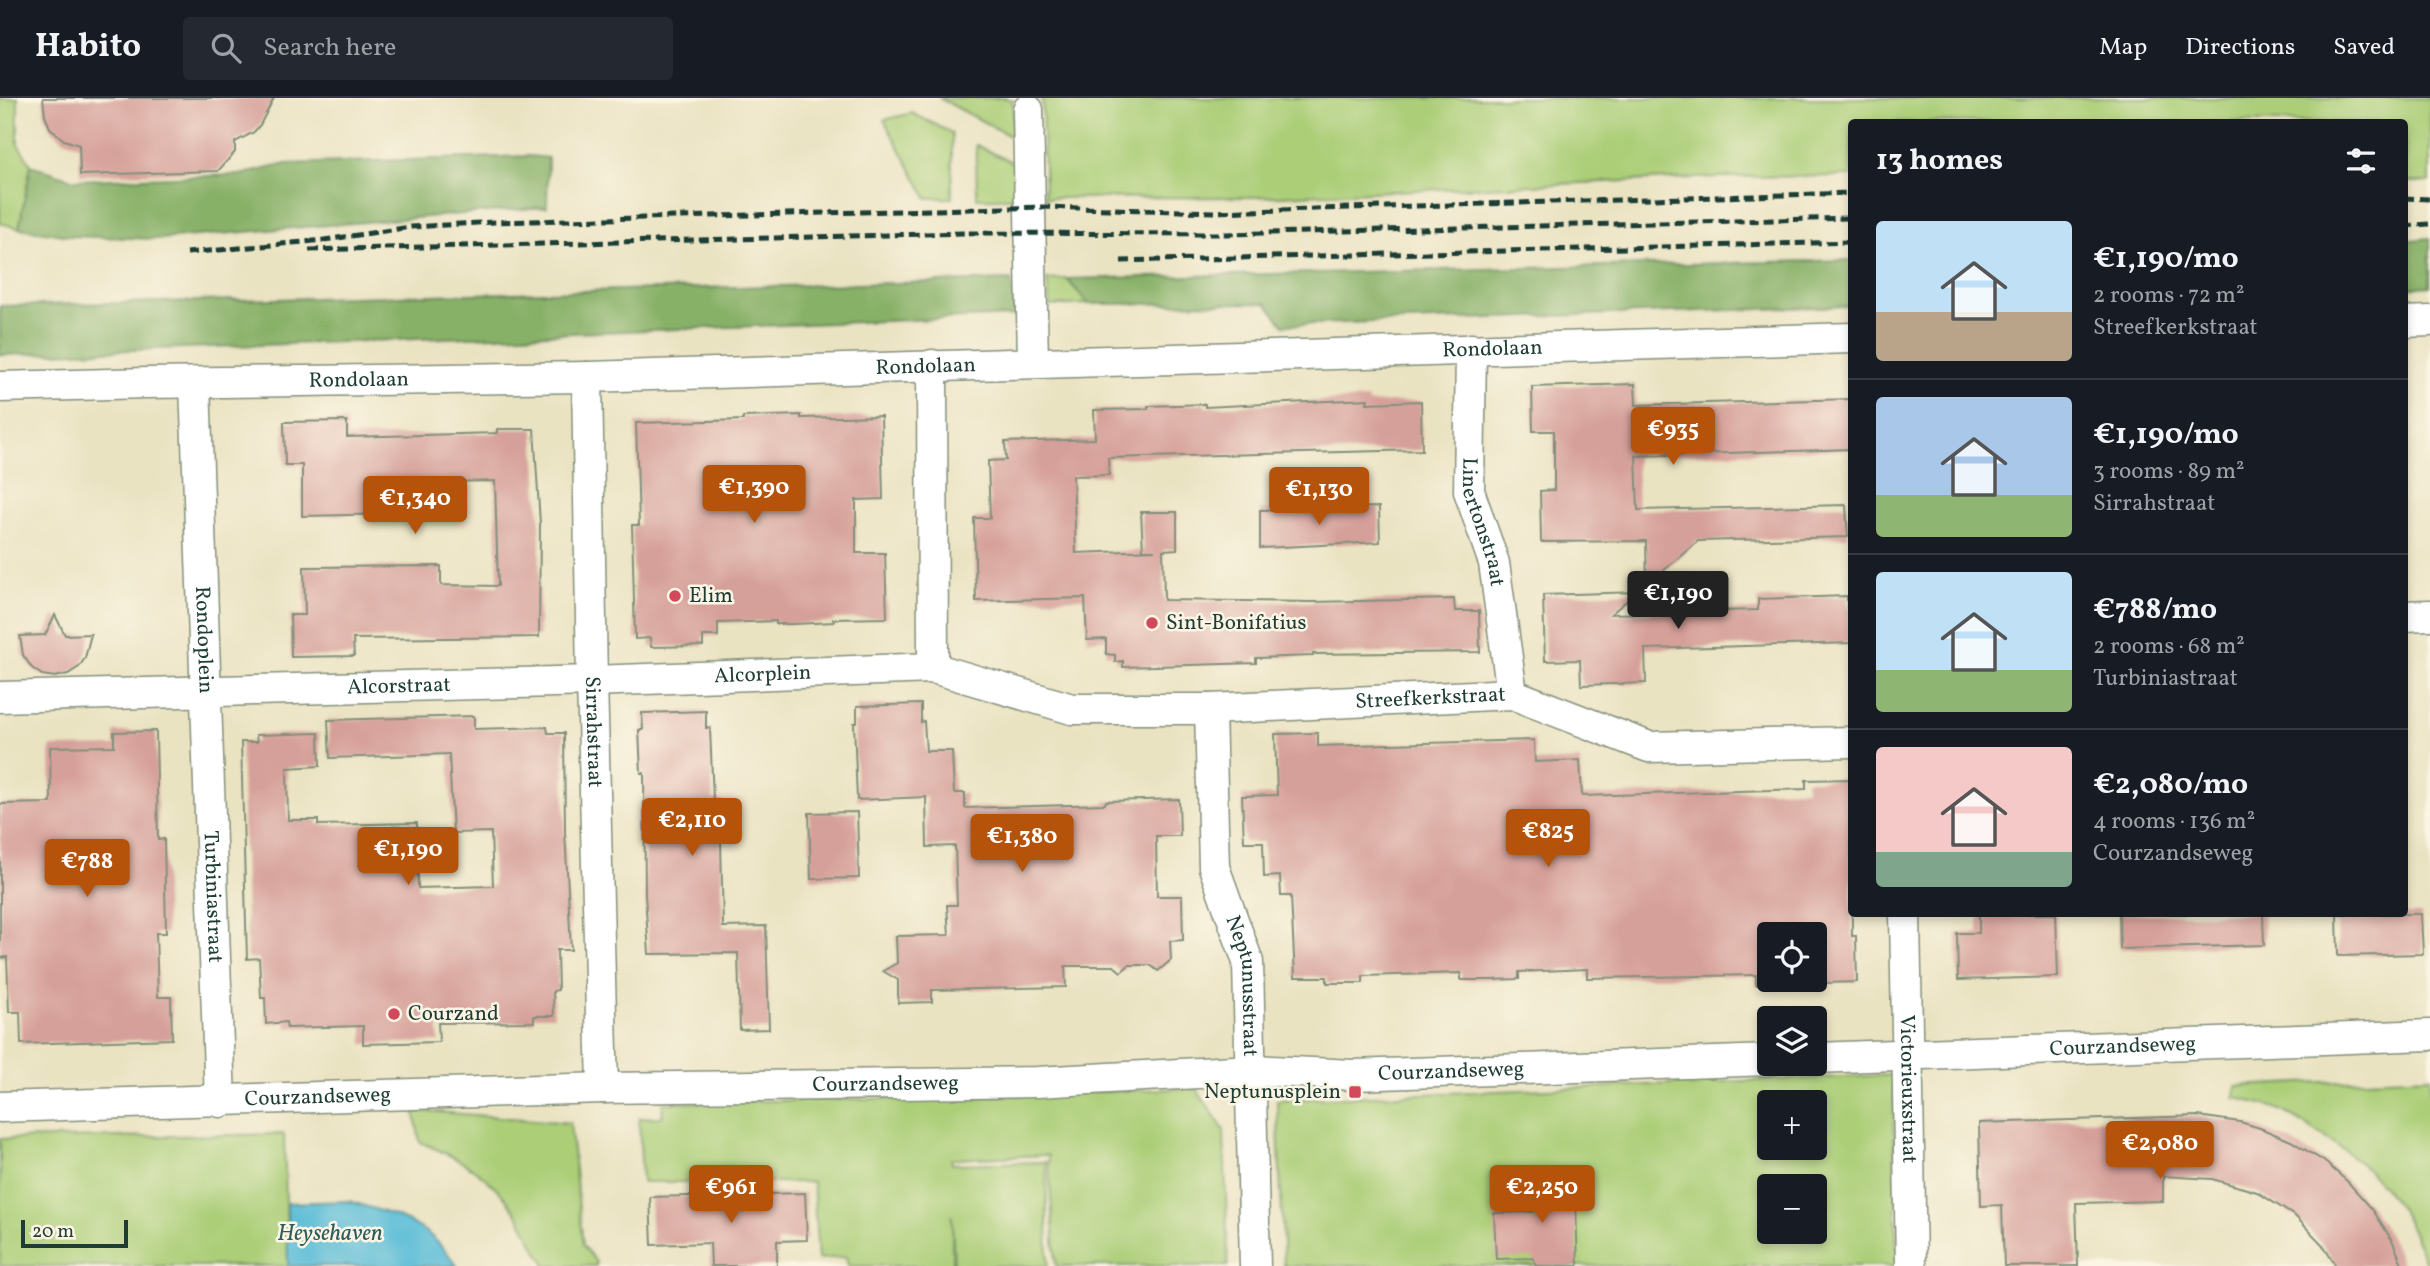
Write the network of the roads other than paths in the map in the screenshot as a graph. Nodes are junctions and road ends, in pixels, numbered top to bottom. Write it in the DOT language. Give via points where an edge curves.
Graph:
graph roads {
  1 [pos="1028,110"];
  2 [pos="2430,321"];
  3 [pos="2408,322"];
  4 [pos="1848,338"];
  5 [pos="1471,349"];
  6 [pos="1033,362"];
  7 [pos="932,365"];
  8 [pos="587,377"];
  9 [pos="195,383"];
  10 [pos="0,387"];
  11 [pos="2430,615"];
  12 [pos="2408,616"];
  13 [pos="933,668"];
  14 [pos="592,681"];
  15 [pos="206,692"];
  16 [pos="1512,694"];
  17 [pos="0,697"];
  18 [pos="1210,709"];
  19 [pos="1848,742"];
  20 [pos="1905,917"];
  21 [pos="2430,1035"];
  22 [pos="1908,1055"];
  23 [pos="1827,1058"];
  24 [pos="1757,1060"];
  25 [pos="1252,1070"];
  26 [pos="603,1088"];
  27 [pos="220,1102"];
  28 [pos="0,1107"];
  29 [pos="1255,1266"];
  30 [pos="1911,1266"];
  1 -- 6 [label="street"];
  2 -- 3 [label="street"];
  4 -- 5 [label="street, Rondolaan"];
  5 -- 6 [label="street, Rondolaan"];
  5 -- 16 [label="street, Linertonstraat" via="1469,491 1494,563"];
  6 -- 7 [label="street, Rondolaan"];
  7 -- 8 [label="street, Rondolaan"];
  7 -- 13 [label="street"];
  8 -- 9 [label="street, Rondolaan"];
  8 -- 14 [label="street, Sirrahstraat"];
  9 -- 10 [label="street, Rondolaan"];
  9 -- 15 [label="street, Rondoplein"];
  11 -- 12 [label="street"];
  13 -- 14 [label="street, Alcorplein"];
  13 -- 18 [label="street, Alcorplein" via="1072,709"];
  14 -- 15 [label="street, Alcorstraat"];
  14 -- 26 [label="street, Sirrahstraat"];
  15 -- 17 [label="street, Rondoplein"];
  15 -- 27 [label="street, Turbiniastraat"];
  16 -- 18 [label="street, Streefkerkstraat"];
  16 -- 19 [label="street, Streefkerkstraat" via="1649,747"];
  18 -- 25 [label="street, Neptunusstraat" via="1214,867 1248,962"];
  20 -- 22 [label="street, Victorieuxstraat"];
  21 -- 22 [label="street, Courzandseweg"];
  22 -- 23 [label="street, Courzandseweg"];
  22 -- 30 [label="street, Victorieuxstraat"];
  24 -- 25 [label="street, Courzandseweg" via="1354,1075"];
  25 -- 26 [label="street, Courzandseweg" via="1037,1082"];
  25 -- 29 [label="street, Neptunusstraat"];
  26 -- 27 [label="street, Courzandseweg"];
  27 -- 28 [label="street, Courzandseweg"];
}
